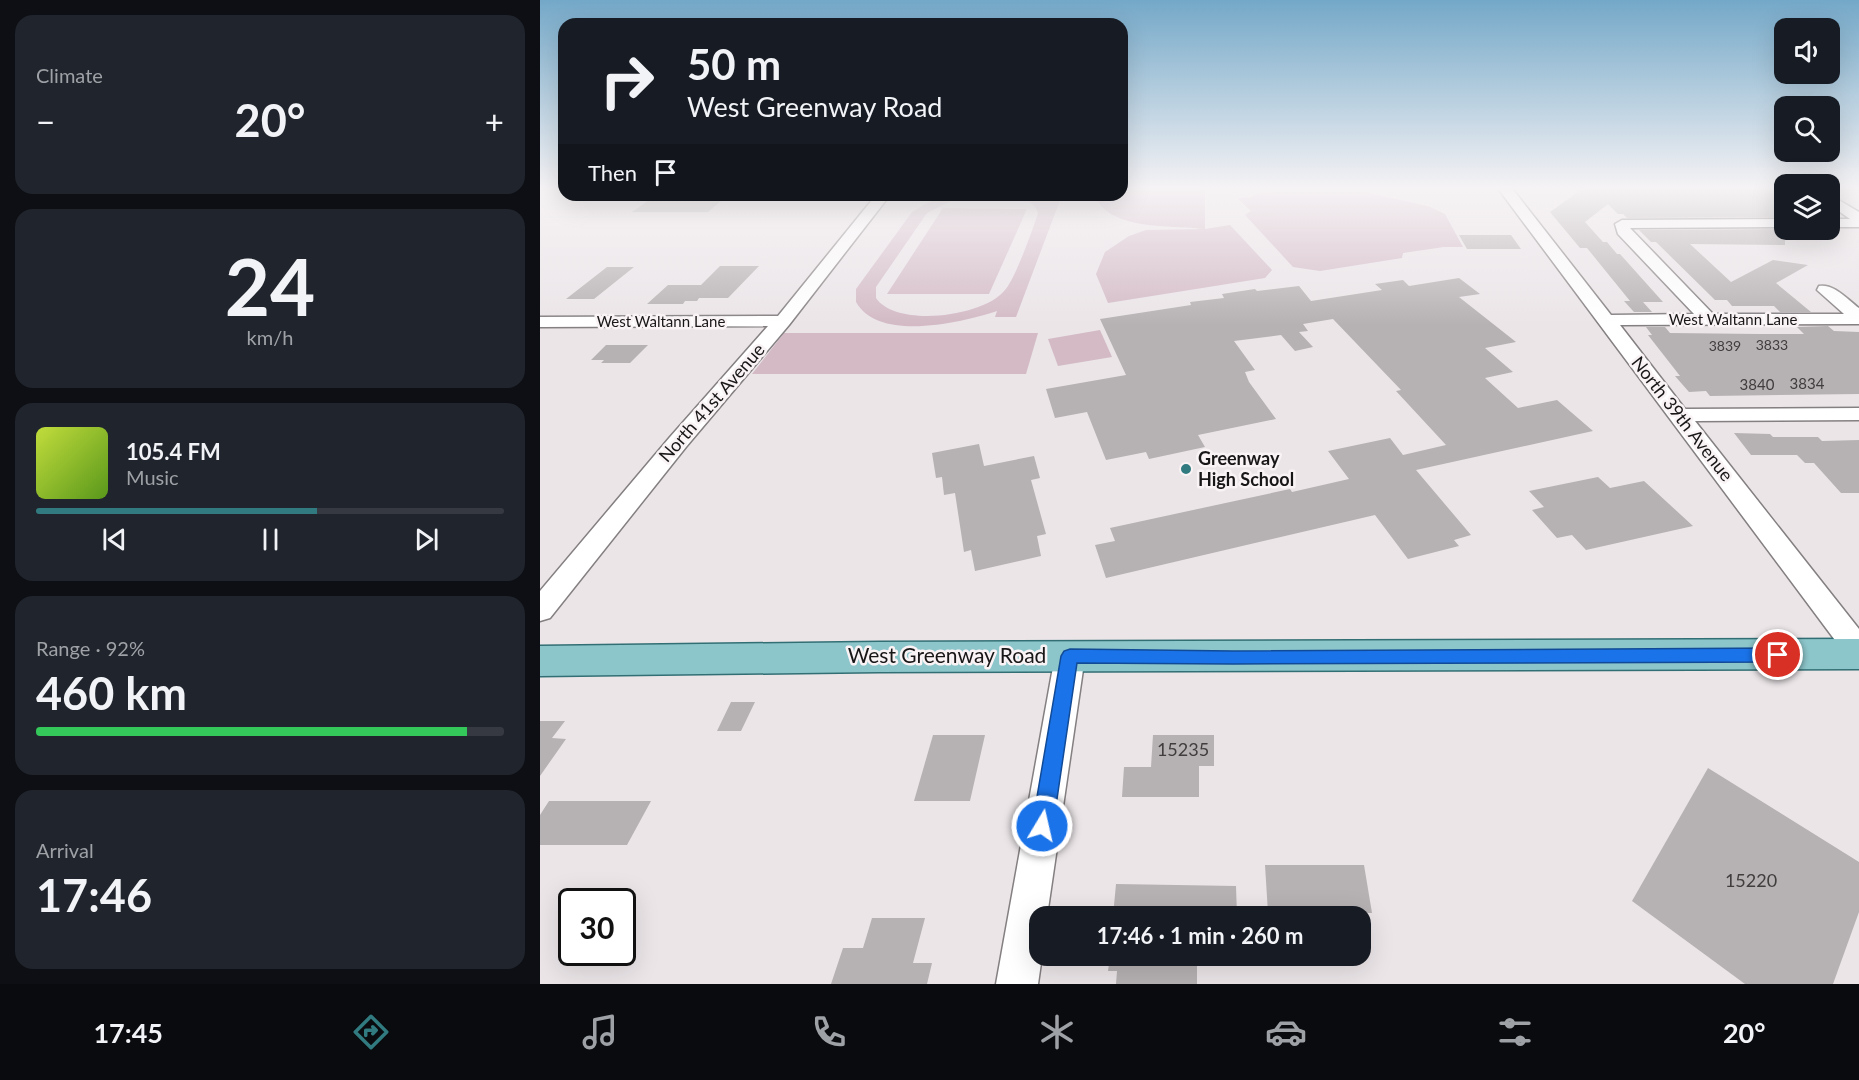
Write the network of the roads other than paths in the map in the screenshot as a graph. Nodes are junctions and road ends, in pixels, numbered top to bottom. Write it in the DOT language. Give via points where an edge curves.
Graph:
graph roads {
  1 [pos="853,233"];
  2 [pos="1539,233"];
  3 [pos="1625,233"];
  4 [pos="1825,290"];
  5 [pos="1859,318"];
  6 [pos="1606,320"];
  7 [pos="1709,320"];
  8 [pos="783,321"];
  9 [pos="540,322"];
  10 [pos="1859,414"];
  11 [pos="1680,415"];
  12 [pos="540,610"];
  13 [pos="1859,653"];
  14 [pos="1070,656"];
  15 [pos="540,661"];
  16 [pos="1017,984"];
  1 -- 8 [label="street, North 41st Avenue"];
  2 -- 6 [label="street, North 39th Avenue"];
  3 -- 7 [label="street"];
  4 -- 5 [label="street, West Waltann Lane"];
  5 -- 7 [label="street, West Waltann Lane"];
  6 -- 7 [label="street, West Waltann Lane"];
  6 -- 11 [label="street, North 39th Avenue"];
  8 -- 9 [label="street, West Waltann Lane"];
  8 -- 12 [label="street, North 41st Avenue"];
  10 -- 11 [label="street"];
  11 -- 13 [label="street, North 39th Avenue"];
  13 -- 14 [label="main road, West Greenway Road"];
  14 -- 15 [label="main road, West Greenway Road"];
  14 -- 16 [label="street"];
}
